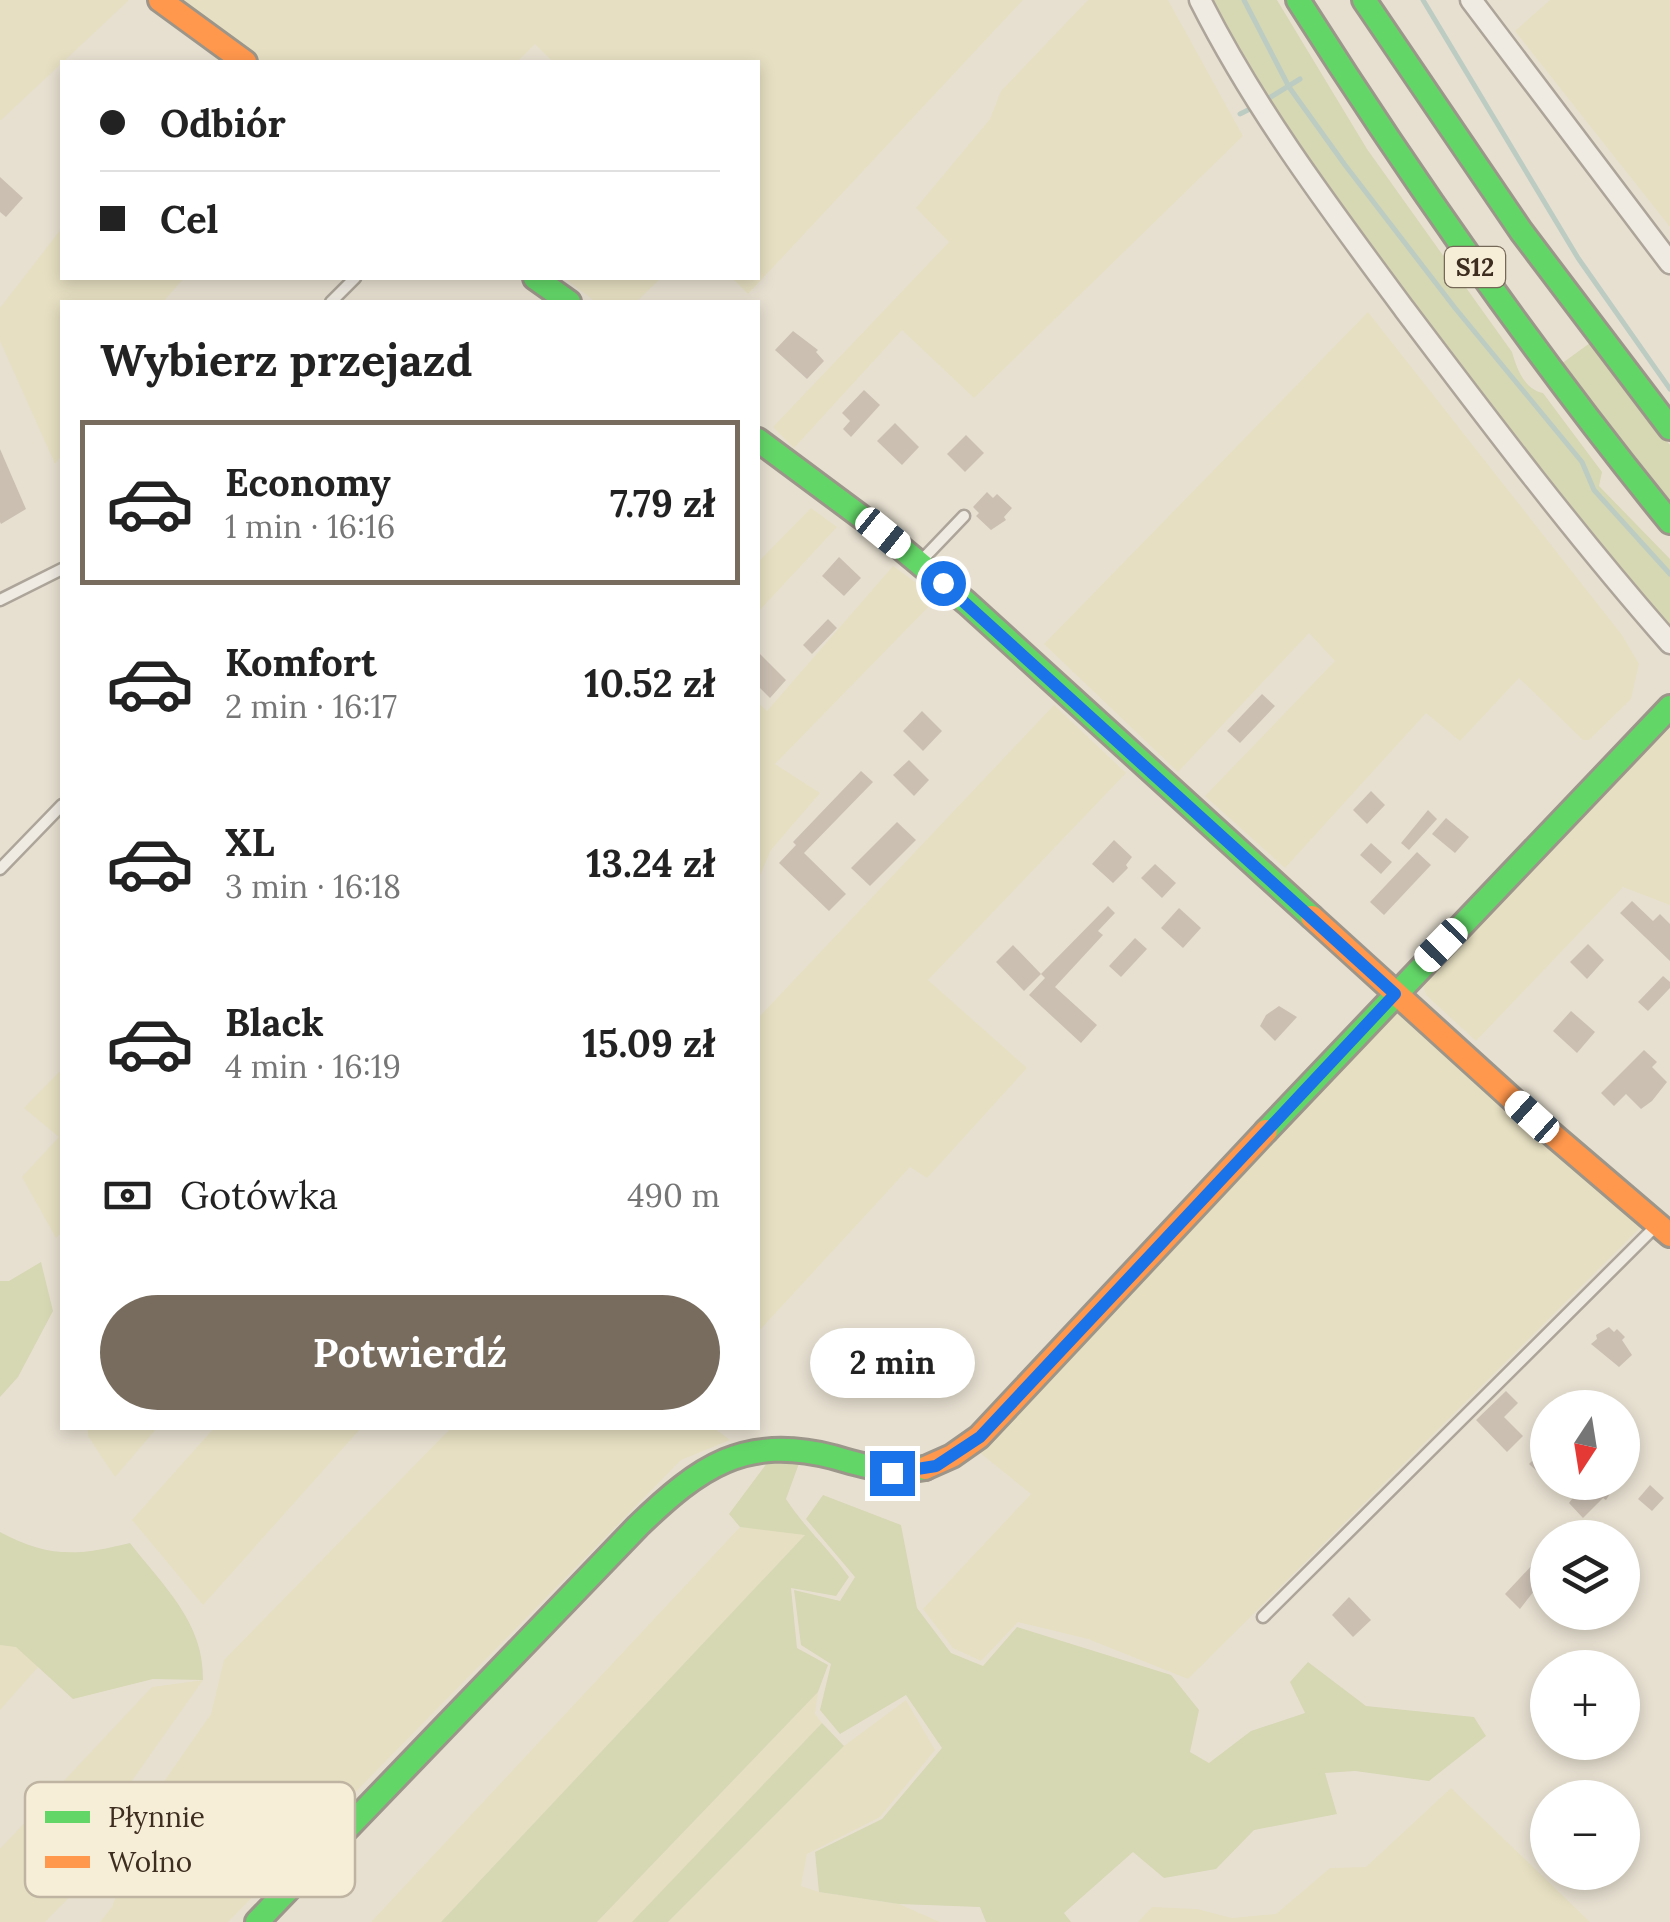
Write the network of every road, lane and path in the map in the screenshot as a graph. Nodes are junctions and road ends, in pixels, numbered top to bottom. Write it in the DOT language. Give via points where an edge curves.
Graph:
graph roads {
  1 [pos="160,0"];
  2 [pos="1200,0"];
  3 [pos="1298,0"];
  4 [pos="1364,0"];
  5 [pos="1472,0"];
  6 [pos="242,60"];
  7 [pos="1670,263"];
  8 [pos="353,280"];
  9 [pos="538,280"];
  10 [pos="333,300"];
  11 [pos="566,300"];
  12 [pos="1670,428"];
  13 [pos="760,442"];
  14 [pos="964,516"];
  15 [pos="1670,522"];
  16 [pos="919,563"];
  17 [pos="60,570"];
  18 [pos="0,600"];
  19 [pos="1670,643"];
  20 [pos="1663,714"];
  21 [pos="60,807"];
  22 [pos="0,870"];
  23 [pos="1395,994"];
  24 [pos="1664,1230"];
  25 [pos="1264,1618"];
  26 [pos="355,1820"];
  27 [pos="280,1897"];
  28 [pos="256,1922"];
  1 -- 6 [label="main road"];
  2 -- 19 [label="street" via="1279,137 1363,253 1586,548"];
  3 -- 15 [label="main road, S12" via="1488,284"];
  4 -- 12 [label="main road, S12" via="1520,231"];
  5 -- 7 [label="street"];
  8 -- 10 [label="lane"];
  9 -- 11 [label="main road"];
  13 -- 16 [label="main road"];
  14 -- 16 [label="lane"];
  16 -- 23 [label="main road"];
  17 -- 18 [label="lane"];
  20 -- 23 [label="main road"];
  21 -- 22 [label="lane"];
  23 -- 24 [label="main road"];
  23 -- 26 [label="main road" via="980,1437 950,1459 907,1472 777,1448 743,1453 696,1476"];
  24 -- 25 [label="lane"];
  27 -- 28 [label="main road"];
}
